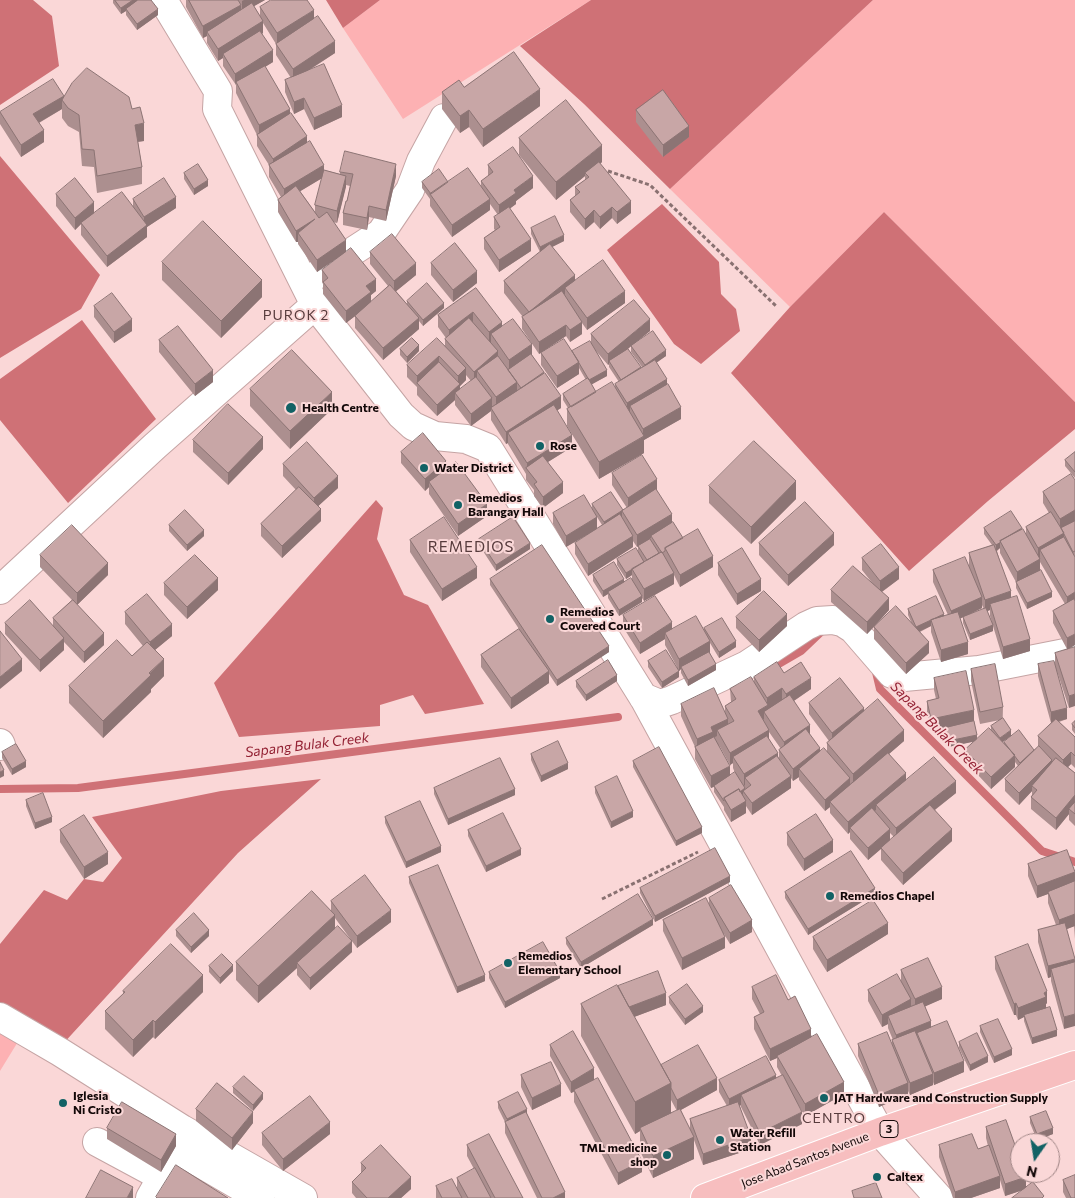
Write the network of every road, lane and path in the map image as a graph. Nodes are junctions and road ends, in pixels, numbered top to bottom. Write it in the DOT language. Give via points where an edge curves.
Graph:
graph roads {
  1 [pos="163,0"];
  2 [pos="444,118"];
  3 [pos="608,171"];
  4 [pos="310,294"];
  5 [pos="776,306"];
  6 [pos="0,590"];
  7 [pos="1075,651"];
  8 [pos="643,697"];
  9 [pos="721,842"];
  10 [pos="602,899"];
  11 [pos="0,1017"];
  12 [pos="1075,1065"];
  13 [pos="880,1132"];
  14 [pos="97,1142"];
  15 [pos="156,1188"];
  16 [pos="260,1198"];
  17 [pos="303,1198"];
  18 [pos="705,1198"];
  19 [pos="939,1198"];
  1 -- 4 [label="street" via="218,91 217,109"];
  2 -- 4 [label="street" via="410,190 381,233"];
  3 -- 5 [label="path" via="650,185"];
  4 -- 6 [label="street"];
  4 -- 8 [label="street" via="401,415 413,426 435,436 466,439 488,448"];
  7 -- 8 [label="street" via="979,670 904,677 892,674 853,629 833,620 817,621 747,665 672,700 660,704"];
  8 -- 9 [label="street"];
  9 -- 10 [label="path"];
  9 -- 13 [label="street"];
  11 -- 17 [label="street" via="182,1129"];
  12 -- 13 [label="highway, Jose Abad Santos Avenue / 3"];
  13 -- 18 [label="highway, Jose Abad Santos Avenue / 3"];
  13 -- 19 [label="street"];
  14 -- 15 [label="street"];
  15 -- 16 [label="street" via="180,1154"];
}
